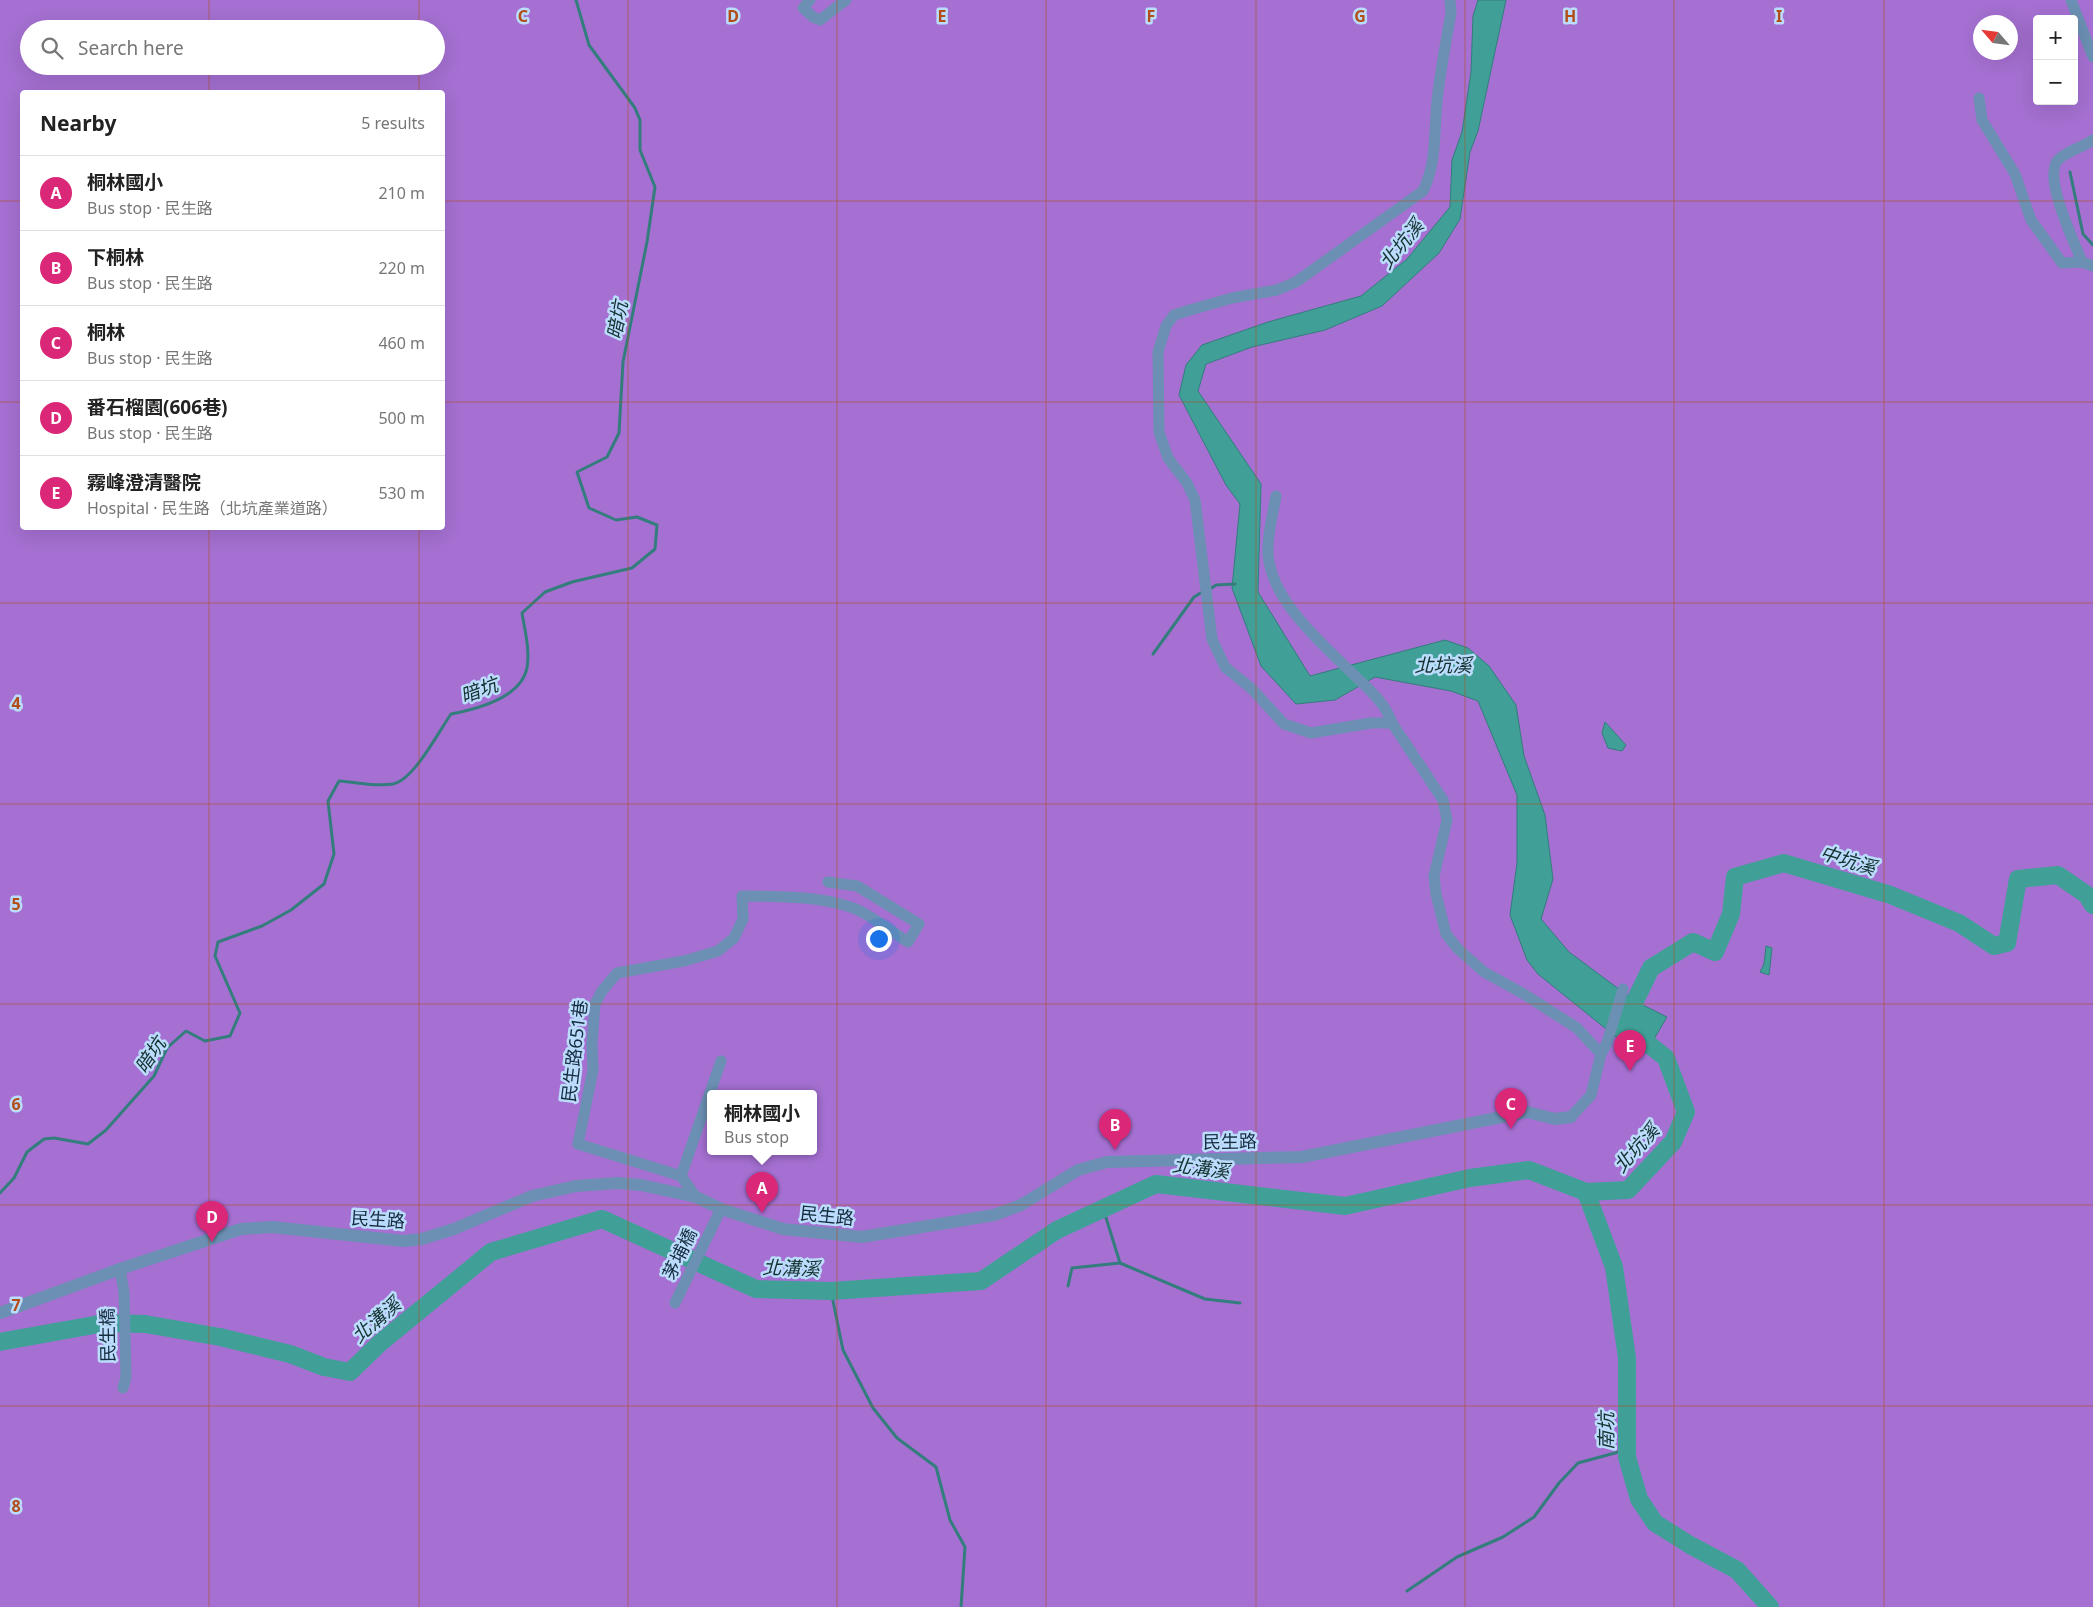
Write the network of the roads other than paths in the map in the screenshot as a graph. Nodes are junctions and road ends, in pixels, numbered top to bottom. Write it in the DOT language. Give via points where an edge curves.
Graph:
graph roads {
  1 [pos="810,0"];
  2 [pos="846,0"];
  3 [pos="1450,0"];
  4 [pos="2070,0"];
  5 [pos="2093,57"];
  6 [pos="1979,98"];
  7 [pos="2093,140"];
  8 [pos="2088,264"];
  9 [pos="1276,496"];
  10 [pos="1392,723"];
  11 [pos="828,882"];
  12 [pos="1623,989"];
  13 [pos="1601,1054"];
  14 [pos="722,1061"];
  15 [pos="712,1090"];
  16 [pos="707,1104"];
  17 [pos="1571,1117"];
  18 [pos="682,1176"];
  19 [pos="696,1197"];
  20 [pos="722,1209"];
  21 [pos="120,1268"];
  22 [pos="677,1299"];
  23 [pos="0,1313"];
  24 [pos="125,1383"];
  1 -- 2 [label="street" via="803,8 820,20"];
  3 -- 10 [label="street" via="1433,160 1430,177 1422,191 1296,282 1277,290 1232,298 1174,316 1166,326 1158,352 1159,432 1168,458 1196,500 1212,639 1225,667 1252,689 1284,724 1311,733"];
  4 -- 5 [label="street"];
  6 -- 8 [label="street" via="1982,120 2015,174 2031,220 2062,263"];
  7 -- 8 [label="street" via="2059,159 2055,165 2056,197"];
  9 -- 10 [label="street" via="1268,552 1271,576 1291,609 1386,706"];
  10 -- 13 [label="street" via="1443,800 1447,820 1434,876 1446,934 1458,950 1484,972 1577,1028"];
  11 -- 18 [label="street, 民生路651巷" via="857,886 919,924 908,942 860,912 832,903 777,896 742,896 743,920 734,938 718,951 684,961 617,972 595,1004 593,1070 578,1144"];
  12 -- 13 [label="street"];
  13 -- 17 [label="street" via="1591,1095"];
  14 -- 15 [label="street"];
  16 -- 18 [label="street"];
  17 -- 20 [label="street, 民生路" via="1555,1119 1527,1112 1302,1157 1107,1162 1078,1170 1021,1204 994,1215 862,1237 783,1229"];
  18 -- 19 [label="street"];
  19 -- 20 [label="street, 民生路"];
  19 -- 21 [label="street, 民生路" via="641,1185 576,1186 532,1196 422,1239 404,1241 256,1227"];
  20 -- 22 [label="street, 茅埔橋"];
  21 -- 23 [label="street, 民生路"];
  21 -- 24 [label="street, 民生橋" via="124,1292"];
}
